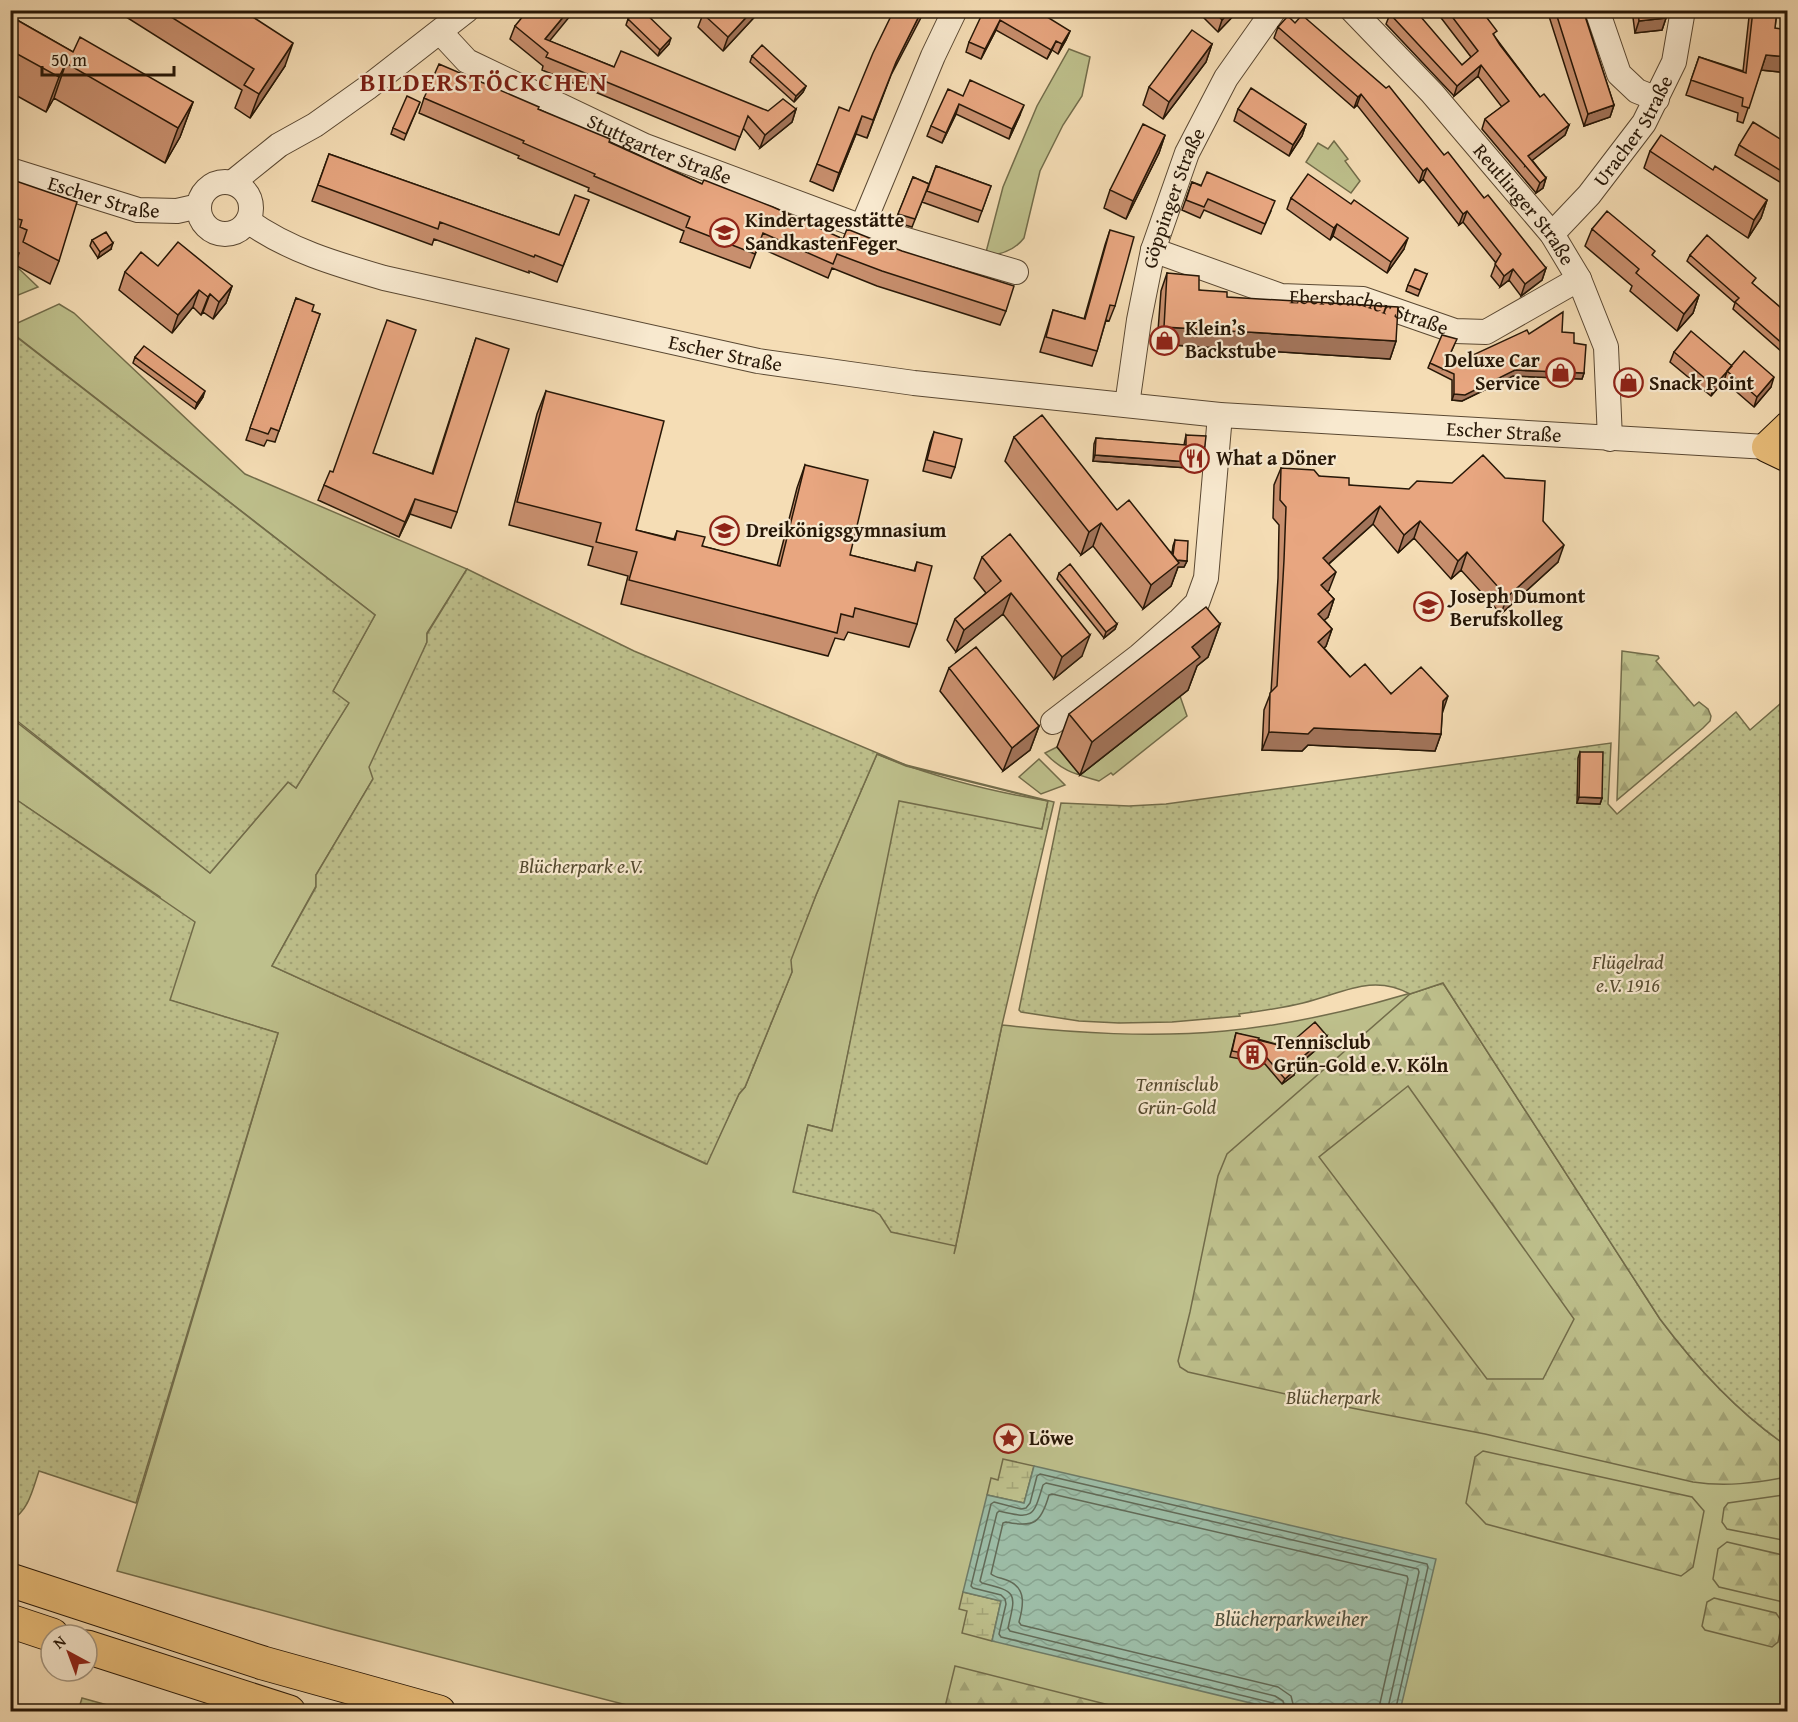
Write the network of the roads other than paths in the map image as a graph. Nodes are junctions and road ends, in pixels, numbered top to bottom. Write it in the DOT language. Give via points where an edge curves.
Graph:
graph roads {
  1 [pos="467,10"];
  2 [pos="955,10"];
  3 [pos="1274,10"];
  4 [pos="1352,10"];
  5 [pos="1597,10"];
  6 [pos="1683,10"];
  7 [pos="441,33"];
  8 [pos="1657,99"];
  9 [pos="10,170"];
  10 [pos="233,182"];
  11 [pos="199,206"];
  12 [pos="248,221"];
  13 [pos="862,227"];
  14 [pos="1552,234"];
  15 [pos="1153,250"];
  16 [pos="1016,272"];
  17 [pos="1579,279"];
  18 [pos="1127,405"];
  19 [pos="1220,415"];
  20 [pos="1610,439"];
  21 [pos="1782,445"];
  22 [pos="1053,722"];
  23 [pos="10,1580"];
  24 [pos="10,1621"];
  25 [pos="39,1631"];
  26 [pos="99,1651"];
  27 [pos="289,1712"];
  28 [pos="440,1712"];
  1 -- 7 [label="street"];
  2 -- 13 [label="street"];
  3 -- 15 [label="street, Göppinger Straße" via="1226,78 1187,153"];
  4 -- 14 [label="street, Reutlinger Straße" via="1432,93"];
  5 -- 8 [label="street" via="1619,74 1637,91"];
  6 -- 8 [label="street, Uracher Straße" via="1674,62"];
  7 -- 10 [label="street"];
  7 -- 13 [label="street, Stuttgarter Straße" via="467,61 645,146"];
  8 -- 14 [label="street, Uracher Straße" via="1607,173"];
  9 -- 11 [label="street, Escher Straße" via="138,210 177,211"];
  10 -- 11 [label="street" via="210,186"];
  10 -- 12 [label="street" via="250,198"];
  11 -- 12 [label="street" via="202,221 221,234 236,232"];
  12 -- 18 [label="street, Escher Straße" via="295,248 384,278 758,360 914,383"];
  13 -- 16 [label="street, Stuttgarter Straße"];
  14 -- 17 [label="street, Reutlinger Straße"];
  15 -- 17 [label="street, Ebersbacher Straße" via="1281,296 1363,299 1455,331 1486,333"];
  15 -- 18 [label="street, Göppinger Straße"];
  17 -- 20 [label="street, Reutlinger Straße" via="1606,346"];
  18 -- 19 [label="street, Escher Straße"];
  19 -- 20 [label="street, Escher Straße"];
  19 -- 22 [label="street" via="1206,578 1197,603 1139,656"];
  20 -- 21 [label="street, Escher Straße"];
  23 -- 28 [label="highway" via="263,1663"];
  24 -- 25 [label="highway"];
  26 -- 27 [label="highway"];
}
